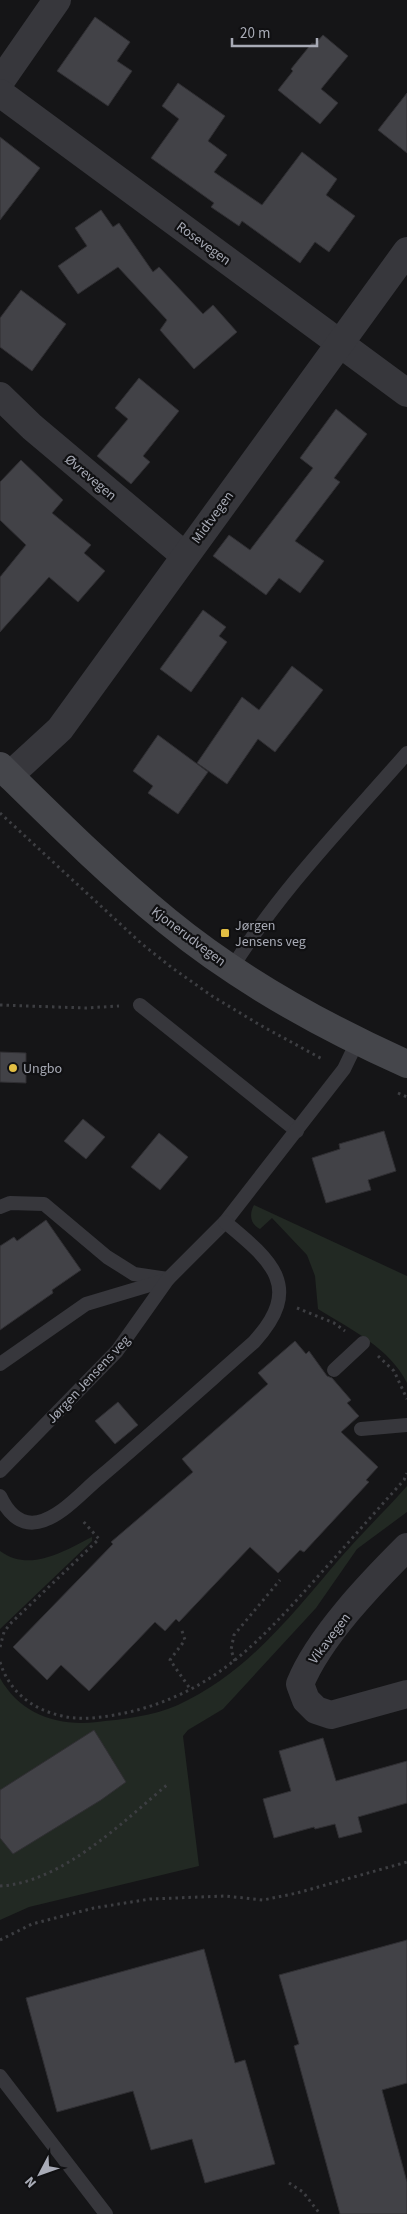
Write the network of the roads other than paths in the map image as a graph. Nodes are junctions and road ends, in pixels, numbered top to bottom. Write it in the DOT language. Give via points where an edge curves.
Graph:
graph roads {
  1 [pos="57,0"];
  2 [pos="0,82"];
  3 [pos="0,93"];
  4 [pos="407,252"];
  5 [pos="340,343"];
  6 [pos="407,392"];
  7 [pos="0,396"];
  8 [pos="184,555"];
  9 [pos="407,753"];
  10 [pos="5,771"];
  11 [pos="232,968"];
  12 [pos="140,1005"];
  13 [pos="357,1042"];
  14 [pos="407,1064"];
  15 [pos="297,1131"];
  16 [pos="0,1208"];
  17 [pos="225,1222"];
  18 [pos="168,1279"];
  19 [pos="363,1343"];
  20 [pos="0,1364"];
  21 [pos="334,1370"];
  22 [pos="407,1425"];
  23 [pos="361,1429"];
  24 [pos="0,1472"];
  25 [pos="0,1496"];
  26 [pos="407,1547"];
  27 [pos="407,1694"];
  28 [pos="0,2076"];
  29 [pos="106,2214"];
  1 -- 2 [label="street"];
  3 -- 5 [label="street, Rosevegen"];
  4 -- 5 [label="street, Midtvegen"];
  5 -- 6 [label="street, Rosevegen"];
  5 -- 8 [label="street, Midtvegen"];
  7 -- 8 [label="street, Øvrevegen"];
  8 -- 10 [label="street, Midtvegen" via="60,729"];
  9 -- 11 [label="lane" via="292,886"];
  10 -- 11 [label="main road, Kjonerudvegen" via="114,877 168,922"];
  11 -- 13 [label="main road, Kjonerudvegen"];
  12 -- 15 [label="lane"];
  13 -- 14 [label="main road, Kjonerudvegen"];
  13 -- 15 [label="lane, Jørgen Jensens veg" via="344,1069"];
  15 -- 17 [label="lane, Jørgen Jensens veg"];
  16 -- 18 [label="lane" via="10,1204 44,1204 107,1257 134,1274"];
  17 -- 18 [label="lane, Jørgen Jensens veg"];
  17 -- 25 [label="lane" via="269,1264 280,1284 280,1303 274,1318 254,1342 52,1516 37,1522 25,1522 14,1516"];
  18 -- 20 [label="lane, Jørgen Jensens veg" via="86,1304"];
  18 -- 24 [label="lane, Jørgen Jensens veg" via="117,1351"];
  19 -- 21 [label="lane"];
  22 -- 23 [label="lane"];
  26 -- 27 [label="street, Vikavegen" via="366,1590 322,1645 308,1663 300,1684 306,1700 316,1710 331,1715"];
  28 -- 29 [label="lane"];
}
